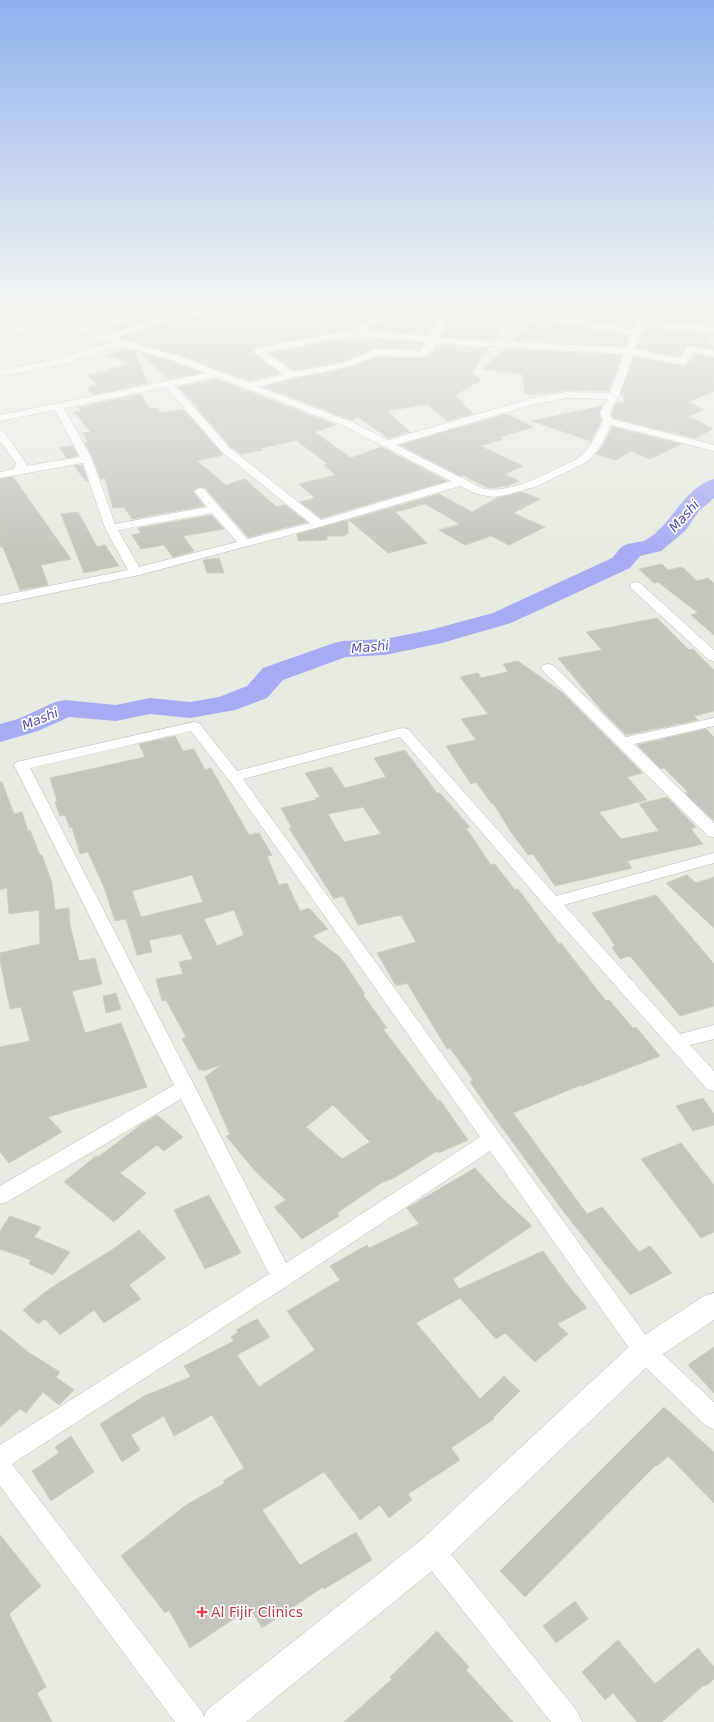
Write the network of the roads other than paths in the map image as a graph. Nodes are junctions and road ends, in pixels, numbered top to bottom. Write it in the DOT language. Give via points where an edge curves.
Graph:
graph roads {
  1 [pos="138,390"];
  2 [pos="174,390"];
  3 [pos="262,390"];
  4 [pos="617,390"];
  5 [pos="614,396"];
  6 [pos="58,407"];
  7 [pos="0,418"];
  8 [pos="608,421"];
  9 [pos="0,434"];
  10 [pos="387,444"];
  11 [pos="714,448"];
  12 [pos="87,459"];
  13 [pos="18,471"];
  14 [pos="0,475"];
  15 [pos="461,482"];
  16 [pos="200,491"];
  17 [pos="214,509"];
  18 [pos="319,524"];
  19 [pos="111,528"];
  20 [pos="244,544"];
  21 [pos="135,572"];
  22 [pos="636,586"];
  23 [pos="0,600"];
  24 [pos="714,657"];
  25 [pos="548,668"];
  26 [pos="714,722"];
  27 [pos="624,742"];
  28 [pos="234,777"];
  29 [pos="714,832"];
  30 [pos="714,858"];
  31 [pos="552,903"];
  32 [pos="714,1032"];
  33 [pos="677,1042"];
  34 [pos="714,1084"];
  35 [pos="184,1088"];
  36 [pos="492,1139"];
  37 [pos="0,1196"];
  38 [pos="282,1277"];
  39 [pos="714,1305"];
  40 [pos="644,1351"];
  41 [pos="714,1418"];
  42 [pos="0,1458"];
  43 [pos="0,1467"];
  44 [pos="432,1551"];
  45 [pos="192,1722"];
  46 [pos="219,1722"];
  47 [pos="568,1722"];
  1 -- 6 [label="street"];
  2 -- 18 [label="street" via="226,450"];
  3 -- 10 [label="street" via="348,424"];
  4 -- 5 [label="street"];
  5 -- 8 [label="street" via="605,413"];
  5 -- 10 [label="street" via="566,395 533,401"];
  6 -- 7 [label="street"];
  6 -- 12 [label="street"];
  8 -- 11 [label="street"];
  8 -- 15 [label="street" via="597,443 583,460 525,488 489,494"];
  9 -- 13 [label="street" via="21,463"];
  10 -- 15 [label="street"];
  12 -- 13 [label="street"];
  12 -- 19 [label="street"];
  13 -- 14 [label="street"];
  15 -- 18 [label="street"];
  16 -- 17 [label="street"];
  17 -- 19 [label="street"];
  17 -- 20 [label="street"];
  18 -- 20 [label="street"];
  19 -- 21 [label="street"];
  20 -- 21 [label="street"];
  21 -- 23 [label="street"];
  22 -- 24 [label="street"];
  25 -- 27 [label="street"];
  26 -- 27 [label="street"];
  27 -- 29 [label="street"];
  28 -- 31 [label="street" via="403,732"];
  28 -- 35 [label="street" via="194,726 21,765"];
  28 -- 36 [label="street"];
  30 -- 31 [label="street"];
  31 -- 33 [label="street"];
  32 -- 33 [label="street"];
  33 -- 34 [label="street"];
  35 -- 37 [label="street"];
  35 -- 38 [label="street"];
  36 -- 38 [label="street"];
  36 -- 40 [label="street"];
  38 -- 42 [label="street"];
  39 -- 40 [label="street"];
  40 -- 41 [label="street"];
  40 -- 44 [label="street"];
  43 -- 45 [label="street"];
  44 -- 46 [label="street"];
  44 -- 47 [label="street"];
}
